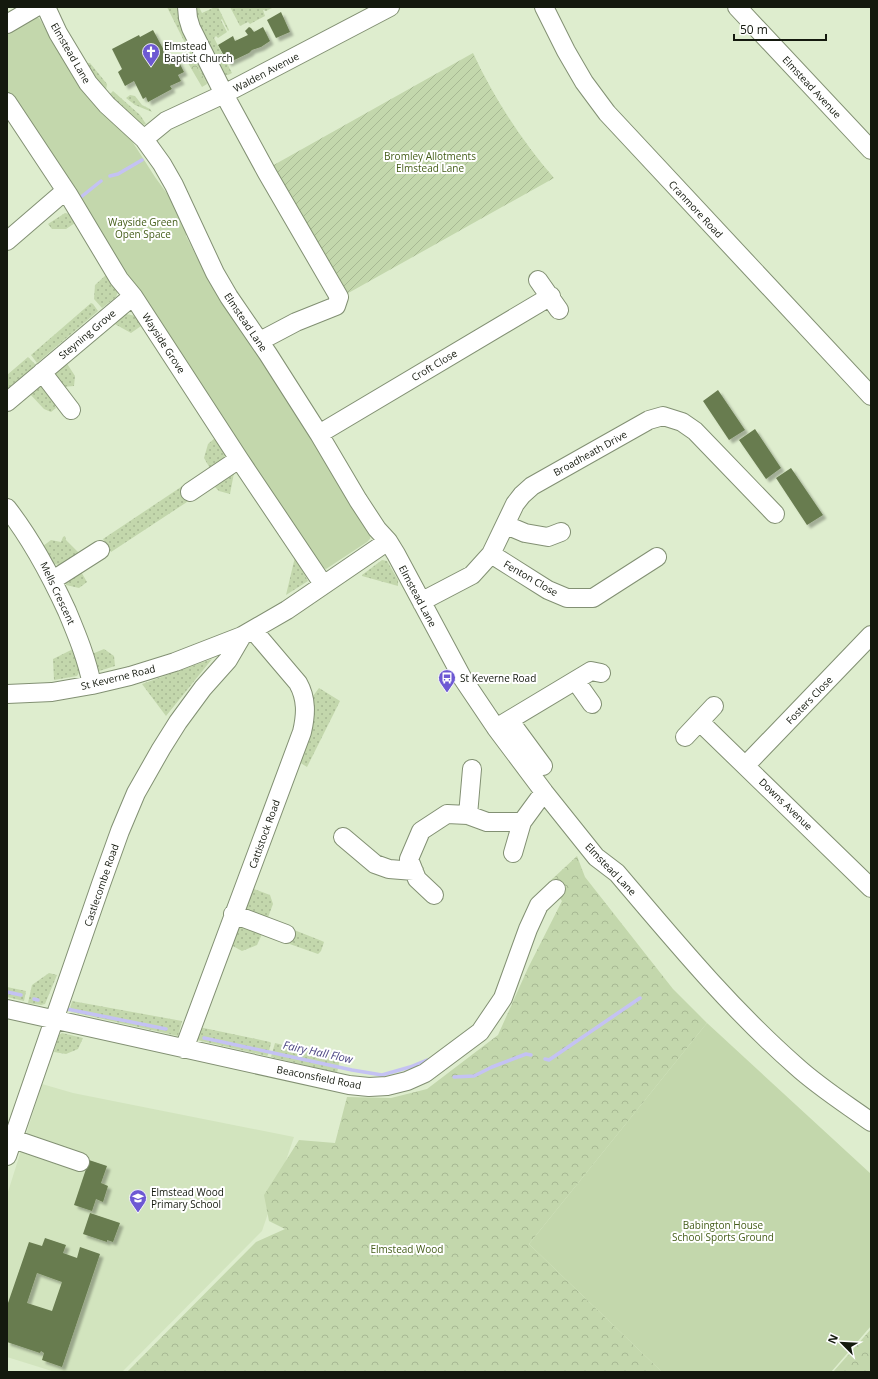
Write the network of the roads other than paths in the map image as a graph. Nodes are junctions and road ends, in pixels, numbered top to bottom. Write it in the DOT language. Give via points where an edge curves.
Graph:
graph roads {
  1 [pos="36,7"];
  2 [pos="46,7"];
  3 [pos="187,7"];
  4 [pos="390,7"];
  5 [pos="544,7"];
  6 [pos="737,7"];
  7 [pos="7,24"];
  8 [pos="224,94"];
  9 [pos="7,102"];
  10 [pos="144,139"];
  11 [pos="871,150"];
  12 [pos="65,191"];
  13 [pos="7,241"];
  14 [pos="538,280"];
  15 [pos="133,296"];
  16 [pos="260,341"];
  17 [pos="42,372"];
  18 [pos="871,396"];
  19 [pos="7,402"];
  20 [pos="71,410"];
  21 [pos="319,434"];
  22 [pos="239,459"];
  23 [pos="190,492"];
  24 [pos="7,508"];
  25 [pos="775,514"];
  26 [pos="506,525"];
  27 [pos="561,532"];
  28 [pos="388,541"];
  29 [pos="100,550"];
  30 [pos="491,554"];
  31 [pos="657,557"];
  32 [pos="53,580"];
  33 [pos="323,584"];
  34 [pos="422,603"];
  35 [pos="247,633"];
  36 [pos="871,634"];
  37 [pos="92,686"];
  38 [pos="580,687"];
  39 [pos="7,694"];
  40 [pos="592,704"];
  41 [pos="714,706"];
  42 [pos="700,722"];
  43 [pos="505,731"];
  44 [pos="685,737"];
  45 [pos="543,766"];
  46 [pos="746,766"];
  47 [pos="472,770"];
  48 [pos="544,792"];
  49 [pos="468,815"];
  50 [pos="522,822"];
  51 [pos="343,837"];
  52 [pos="513,853"];
  53 [pos="414,871"];
  54 [pos="868,878"];
  55 [pos="556,889"];
  56 [pos="434,895"];
  57 [pos="233,914"];
  58 [pos="286,934"];
  59 [pos="7,1009"];
  60 [pos="54,1020"];
  61 [pos="184,1049"];
  62 [pos="871,1122"];
  63 [pos="13,1139"];
  64 [pos="7,1156"];
  65 [pos="80,1162"];
  1 -- 7 [label="street"];
  2 -- 10 [label="street, Elmstead Lane" via="58,33 88,83 107,105"];
  3 -- 8 [label="street" via="191,28"];
  4 -- 8 [label="street, Walden Avenue"];
  5 -- 18 [label="street, Cranmore Road" via="584,82 607,112"];
  6 -- 11 [label="street, Elmstead Avenue"];
  8 -- 10 [label="street, Walden Avenue" via="166,121"];
  8 -- 16 [label="street" via="339,297 336,306 296,322"];
  9 -- 12 [label="street, Wayside Grove"];
  10 -- 16 [label="street, Elmstead Lane" via="174,185 215,273"];
  12 -- 13 [label="street"];
  12 -- 15 [label="street, Wayside Grove"];
  14 -- 21 [label="street, Croft Close" via="555,303"];
  15 -- 17 [label="street, Steyning Grove"];
  15 -- 22 [label="street, Wayside Grove"];
  16 -- 21 [label="street, Elmstead Lane"];
  17 -- 19 [label="street, Steyning Grove"];
  17 -- 20 [label="street"];
  21 -- 28 [label="street, Elmstead Lane" via="358,500"];
  22 -- 23 [label="street"];
  22 -- 33 [label="street, Wayside Grove"];
  24 -- 32 [label="street, Mells Crescent" via="38,552"];
  25 -- 26 [label="street, Broadheath Drive" via="695,431 682,422 663,416 649,420 532,486 515,504"];
  26 -- 27 [label="street" via="525,534 548,537"];
  26 -- 30 [label="street, Broadheath Drive"];
  28 -- 33 [label="street, St Keverne Road"];
  28 -- 34 [label="street, Elmstead Lane"];
  29 -- 32 [label="street"];
  30 -- 31 [label="street, Fenton Close" via="548,590 567,598 593,598"];
  30 -- 34 [label="street, Broadheath Drive" via="472,575"];
  32 -- 37 [label="street, Mells Crescent" via="84,652"];
  33 -- 35 [label="street, St Keverne Road" via="287,610"];
  34 -- 43 [label="street, Elmstead Lane" via="463,679"];
  35 -- 37 [label="street, St Keverne Road" via="175,662"];
  35 -- 57 [label="street, Cattistock Road" via="298,683 305,702 305,715 302,732"];
  35 -- 60 [label="street, Castlecombe Road" via="178,722 136,794 120,831"];
  36 -- 46 [label="street, Fosters Close"];
  37 -- 39 [label="street, St Keverne Road" via="52,692"];
  38 -- 40 [label="street"];
  38 -- 43 [label="street"];
  38 -- 43 [label="street" via="601,673 591,671"];
  41 -- 42 [label="street"];
  42 -- 44 [label="street"];
  42 -- 46 [label="street, Downs Avenue"];
  43 -- 45 [label="street"];
  43 -- 48 [label="street, Elmstead Lane"];
  46 -- 54 [label="street, Downs Avenue"];
  47 -- 49 [label="street"];
  48 -- 50 [label="street"];
  48 -- 62 [label="street, Elmstead Lane" via="596,857 617,873 748,1022 796,1067"];
  49 -- 50 [label="street" via="487,822"];
  49 -- 53 [label="street" via="448,814 421,831 409,859"];
  50 -- 52 [label="street"];
  51 -- 53 [label="street" via="375,864 389,869"];
  53 -- 56 [label="street" via="418,879"];
  55 -- 61 [label="street, Beaconsfield Road" via="538,905 502,998 480,1032 425,1072 408,1081 387,1086 349,1085"];
  57 -- 58 [label="street"];
  57 -- 61 [label="street, Cattistock Road"];
  59 -- 60 [label="street, Beaconsfield Road"];
  60 -- 61 [label="street, Beaconsfield Road"];
  60 -- 63 [label="street, Castlecombe Road"];
  63 -- 64 [label="street, Castlecombe Road"];
  63 -- 65 [label="street"];
}
